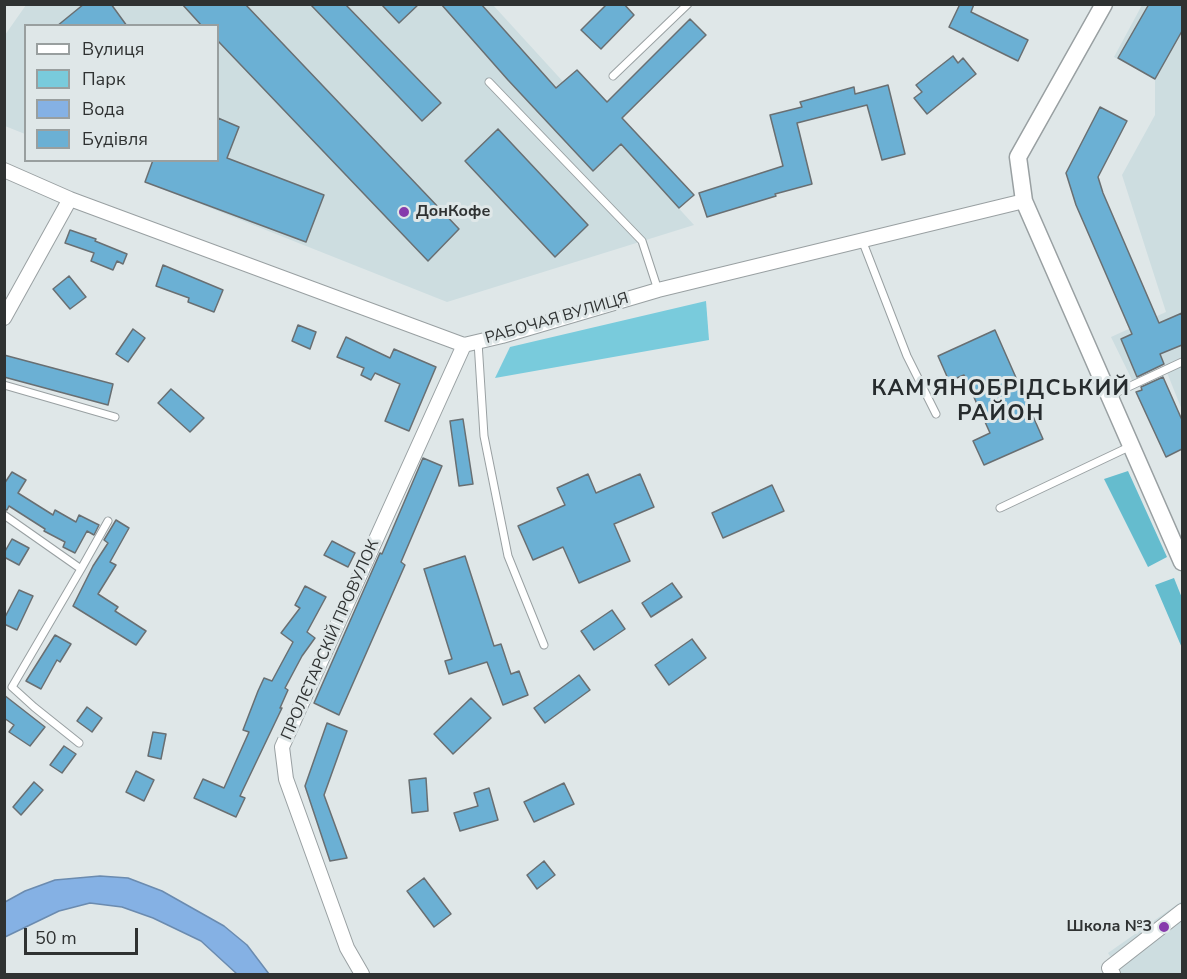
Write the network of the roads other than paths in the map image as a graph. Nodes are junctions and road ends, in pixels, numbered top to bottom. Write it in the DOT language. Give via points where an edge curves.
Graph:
graph roads {
  1 [pos="688,4"];
  2 [pos="1104,4"];
  3 [pos="613,76"];
  4 [pos="489,82"];
  5 [pos="4,170"];
  6 [pos="70,199"];
  7 [pos="1023,201"];
  8 [pos="862,240"];
  9 [pos="658,290"];
  10 [pos="4,318"];
  11 [pos="471,343"];
  12 [pos="1182,362"];
  13 [pos="4,385"];
  14 [pos="1109,396"];
  15 [pos="936,414"];
  16 [pos="114,417"];
  17 [pos="1131,446"];
  18 [pos="1000,508"];
  19 [pos="4,515"];
  20 [pos="108,521"];
  21 [pos="1182,562"];
  22 [pos="81,569"];
  23 [pos="544,645"];
  24 [pos="79,743"];
  25 [pos="1182,911"];
  26 [pos="362,975"];
  27 [pos="1113,975"];
  1 -- 3 [label="lane"];
  2 -- 7 [label="street" via="1018,157"];
  4 -- 9 [label="lane" via="642,241"];
  5 -- 6 [label="street, РАБОЧАЯ ВУЛИЦЯ"];
  6 -- 10 [label="street"];
  6 -- 11 [label="street, РАБОЧАЯ ВУЛИЦЯ"];
  7 -- 8 [label="street, РАБОЧАЯ ВУЛИЦЯ"];
  7 -- 14 [label="street"];
  8 -- 9 [label="street, РАБОЧАЯ ВУЛИЦЯ"];
  8 -- 15 [label="lane" via="907,356"];
  9 -- 11 [label="street, РАБОЧАЯ ВУЛИЦЯ"];
  11 -- 23 [label="lane" via="484,436 508,556"];
  11 -- 26 [label="street, ПРОЛЄТАРСКІЙ ПРОВУЛОК" via="282,747 286,779 347,948"];
  12 -- 14 [label="lane"];
  13 -- 16 [label="lane"];
  14 -- 17 [label="street"];
  17 -- 18 [label="lane"];
  17 -- 21 [label="street"];
  19 -- 22 [label="lane"];
  20 -- 22 [label="lane"];
  22 -- 24 [label="lane" via="12,687"];
  25 -- 27 [label="street" via="1109,968"];
}
